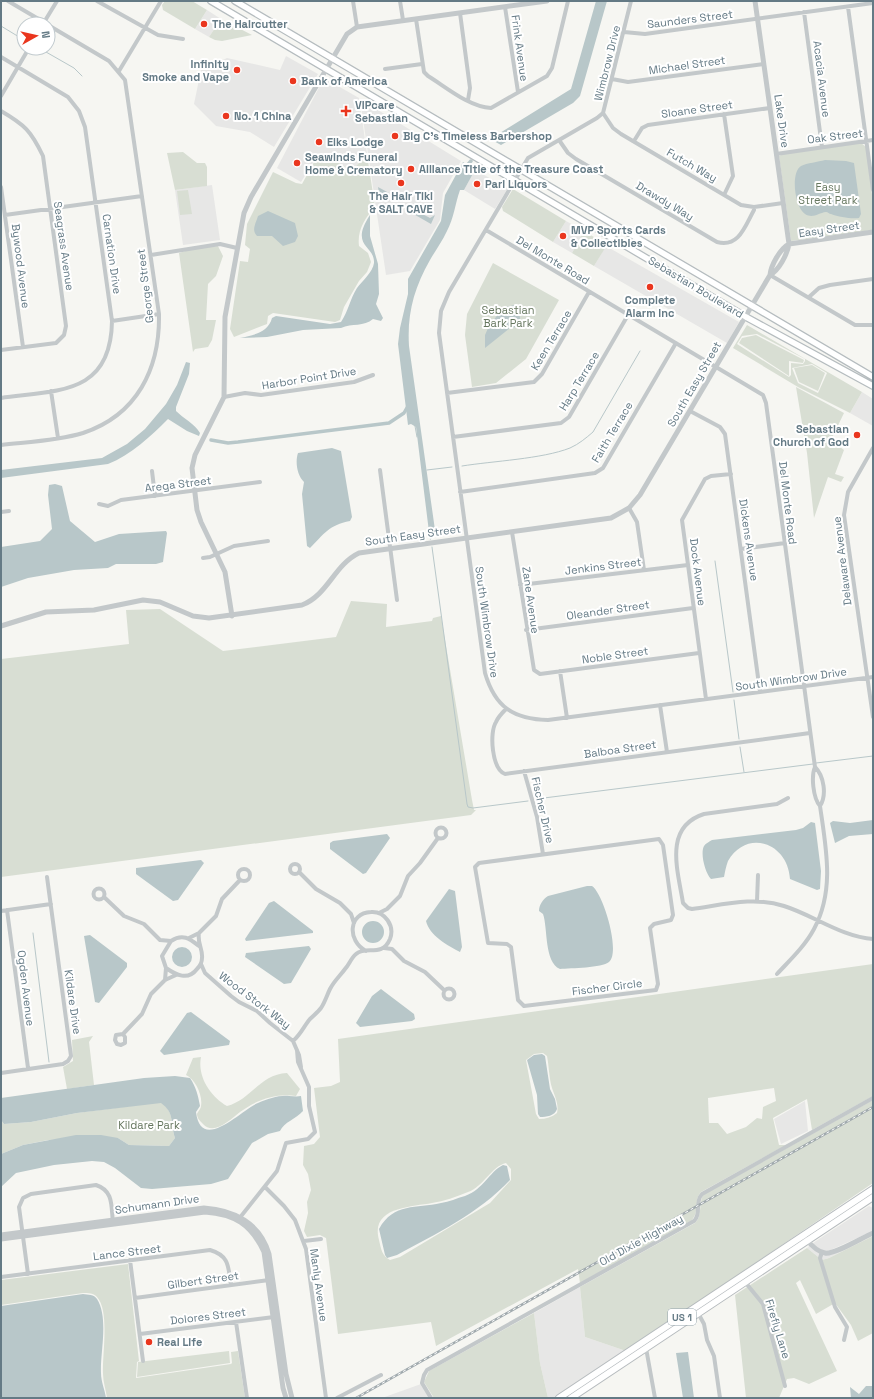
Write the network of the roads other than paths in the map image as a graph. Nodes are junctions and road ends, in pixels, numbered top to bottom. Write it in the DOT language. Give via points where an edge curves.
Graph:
graph roads {
  1 [pos="8,1"];
  2 [pos="57,1"];
  3 [pos="97,1"];
  4 [pos="161,1"];
  5 [pos="211,1"];
  6 [pos="235,1"];
  7 [pos="354,1"];
  8 [pos="400,1"];
  9 [pos="547,1"];
  10 [pos="568,1"];
  11 [pos="631,1"];
  12 [pos="756,1"];
  13 [pos="873,3"];
  14 [pos="505,7"];
  15 [pos="848,7"];
  16 [pos="804,12"];
  17 [pos="460,13"];
  18 [pos="32,16"];
  19 [pos="49,16"];
  20 [pos="416,19"];
  21 [pos="758,19"];
  22 [pos="403,20"];
  23 [pos="357,27"];
  24 [pos="144,29"];
  25 [pos="56,30"];
  26 [pos="624,32"];
  27 [pos="183,39"];
  28 [pos="24,56"];
  29 [pos="1,57"];
  30 [pos="333,59"];
  31 [pos="422,64"];
  32 [pos="764,64"];
  33 [pos="18,67"];
  34 [pos="385,69"];
  35 [pos="326,70"];
  36 [pos="119,71"];
  37 [pos="612,79"];
  38 [pos="518,92"];
  39 [pos="1,96"];
  40 [pos="468,100"];
  41 [pos="770,108"];
  42 [pos="1,111"];
  43 [pos="603,113"];
  44 [pos="724,114"];
  45 [pos="558,140"];
  46 [pos="873,140"];
  47 [pos="634,141"];
  48 [pos="866,141"];
  49 [pos="822,147"];
  50 [pos="776,154"];
  51 [pos="521,169"];
  52 [pos="515,180"];
  53 [pos="873,186"];
  54 [pos="1,187"];
  55 [pos="873,190"];
  56 [pos="724,195"];
  57 [pos="142,196"];
  58 [pos="96,203"];
  59 [pos="783,203"];
  60 [pos="754,207"];
  61 [pos="49,210"];
  62 [pos="6,215"];
  63 [pos="486,230"];
  64 [pos="873,232"];
  65 [pos="789,244"];
  66 [pos="237,248"];
  67 [pos="151,256"];
  68 [pos="770,275"];
  69 [pos="873,279"];
  70 [pos="589,292"];
  71 [pos="809,297"];
  72 [pos="752,306"];
  73 [pos="158,314"];
  74 [pos="628,315"];
  75 [pos="746,317"];
  76 [pos="112,321"];
  77 [pos="873,325"];
  78 [pos="676,343"];
  79 [pos="23,347"];
  80 [pos="1,350"];
  81 [pos="716,367"];
  82 [pos="373,375"];
  83 [pos="873,377"];
  84 [pos="873,386"];
  85 [pos="51,391"];
  86 [pos="447,393"];
  87 [pos="224,397"];
  88 [pos="1,398"];
  89 [pos="690,411"];
  90 [pos="453,437"];
  91 [pos="58,438"];
  92 [pos="1,446"];
  93 [pos="873,448"];
  94 [pos="872,453"];
  95 [pos="380,470"];
  96 [pos="152,472"];
  97 [pos="731,474"];
  98 [pos="260,482"];
  99 [pos="194,491"];
  100 [pos="460,492"];
  101 [pos="155,496"];
  102 [pos="99,504"];
  103 [pos="629,508"];
  104 [pos="9,511"];
  105 [pos="1,512"];
  106 [pos="512,532"];
  107 [pos="466,538"];
  108 [pos="268,541"];
  109 [pos="785,543"];
  110 [pos="391,548"];
  111 [pos="741,549"];
  112 [pos="217,554"];
  113 [pos="202,558"];
  114 [pos="688,565"];
  115 [pos="644,570"];
  116 [pos="520,585"];
  117 [pos="397,600"];
  118 [pos="693,608"];
  119 [pos="232,616"];
  120 [pos="1,626"];
  121 [pos="526,630"];
  122 [pos="700,653"];
  123 [pos="534,670"];
  124 [pos="560,671"];
  125 [pos="873,677"];
  126 [pos="866,678"];
  127 [pos="804,686"];
  128 [pos="760,692"];
  129 [pos="706,699"];
  130 [pos="660,706"];
  131 [pos="506,709"];
  132 [pos="873,717"];
  133 [pos="566,718"];
  134 [pos="810,732"];
  135 [pos="667,752"];
  136 [pos="815,767"];
  137 [pos="524,771"];
  138 [pos="823,786"];
  139 [pos="815,787"];
  140 [pos="788,798"];
  141 [pos="820,806"];
  142 [pos="438,838"];
  143 [pos="543,854"];
  144 [pos="299,872"];
  145 [pos="758,875"];
  146 [pos="48,876"];
  147 [pos="240,880"];
  148 [pos="104,898"];
  149 [pos="757,901"];
  150 [pos="51,904"];
  151 [pos="388,909"];
  152 [pos="7,910"];
  153 [pos="1,911"];
  154 [pos="379,913"];
  155 [pos="351,914"];
  156 [pos="359,916"];
  157 [pos="386,918"];
  158 [pos="818,920"];
  159 [pos="354,923"];
  160 [pos="199,933"];
  161 [pos="189,938"];
  162 [pos="390,939"];
  163 [pos="873,939"];
  164 [pos="160,940"];
  165 [pos="171,941"];
  166 [pos="357,945"];
  167 [pos="200,946"];
  168 [pos="384,948"];
  169 [pos="392,948"];
  170 [pos="164,950"];
  171 [pos="366,951"];
  172 [pos="356,954"];
  173 [pos="201,964"];
  174 [pos="166,968"];
  175 [pos="195,972"];
  176 [pos="205,974"];
  177 [pos="777,974"];
  178 [pos="176,975"];
  179 [pos="165,980"];
  180 [pos="444,990"];
  181 [pos="123,1034"];
  182 [pos="293,1041"];
  183 [pos="28,1068"];
  184 [pos="1,1073"];
  185 [pos="873,1098"];
  186 [pos="265,1187"];
  187 [pos="873,1189"];
  188 [pos="873,1197"];
  189 [pos="239,1218"];
  190 [pos="113,1222"];
  191 [pos="873,1233"];
  192 [pos="1,1235"];
  193 [pos="23,1235"];
  194 [pos="806,1238"];
  195 [pos="321,1239"];
  196 [pos="1,1240"];
  197 [pos="304,1241"];
  198 [pos="822,1252"];
  199 [pos="130,1260"];
  200 [pos="28,1274"];
  201 [pos="1,1277"];
  202 [pos="271,1280"];
  203 [pos="745,1282"];
  204 [pos="231,1285"];
  205 [pos="135,1298"];
  206 [pos="698,1314"];
  207 [pos="685,1315"];
  208 [pos="276,1317"];
  209 [pos="236,1322"];
  210 [pos="684,1323"];
  211 [pos="140,1334"];
  212 [pos="844,1340"];
  213 [pos="646,1348"];
  214 [pos="143,1361"];
  215 [pos="381,1375"];
  216 [pos="785,1386"];
  217 [pos="286,1388"];
  218 [pos="568,1396"];
  219 [pos="247,1398"];
  220 [pos="286,1398"];
  221 [pos="292,1398"];
  222 [pos="326,1398"];
  223 [pos="337,1398"];
  224 [pos="431,1398"];
  225 [pos="559,1398"];
  226 [pos="655,1398"];
  227 [pos="720,1398"];
  1 -- 18 [label="street"];
  2 -- 19 [label="street"];
  3 -- 24 [label="street"];
  4 -- 24 [label="street"];
  5 -- 35 [label="main road, Sebastian Boulevard"];
  6 -- 30 [label="main road, Sebastian Boulevard"];
  7 -- 23 [label="street"];
  8 -- 22 [label="street"];
  9 -- 14 [label="street"];
  10 -- 38 [label="street" via="552,68 547,76"];
  11 -- 26 [label="street, Wimbrow Drive"];
  12 -- 21 [label="street, Lake Drive"];
  13 -- 15 [label="street, Saunders Street"];
  14 -- 17 [label="street"];
  14 -- 38 [label="street, Frink Avenue"];
  15 -- 16 [label="street, Saunders Street"];
  15 -- 48 [label="street"];
  16 -- 21 [label="street, Saunders Street"];
  16 -- 49 [label="street, Acacia Avenue"];
  17 -- 20 [label="street"];
  17 -- 40 [label="street" via="470,88"];
  20 -- 22 [label="street"];
  20 -- 31 [label="street"];
  21 -- 26 [label="street, Saunders Street" via="645,34"];
  21 -- 32 [label="street, Lake Drive"];
  22 -- 23 [label="street"];
  23 -- 30 [label="street" via="347,34"];
  24 -- 27 [label="street" via="158,35"];
  24 -- 36 [label="street"];
  25 -- 36 [label="street" via="109,61"];
  26 -- 37 [label="street, Wimbrow Drive"];
  28 -- 33 [label="street"];
  29 -- 33 [label="street, Carnation Drive"];
  30 -- 35 [label="street"];
  30 -- 51 [label="main road, Sebastian Boulevard"];
  31 -- 34 [label="street"];
  31 -- 40 [label="street" via="428,76"];
  32 -- 37 [label="street, Michael Street" via="628,82"];
  32 -- 41 [label="street, Lake Drive"];
  33 -- 39 [label="street"];
  33 -- 58 [label="street, Carnation Drive" via="68,97 79,111 85,127"];
  35 -- 52 [label="main road, Sebastian Boulevard"];
  35 -- 66 [label="street" via="251,197 244,213"];
  36 -- 57 [label="street, George Street" via="125,80 128,95"];
  37 -- 43 [label="street, Wimbrow Drive"];
  38 -- 40 [label="street" via="491,108 483,108"];
  41 -- 44 [label="street, Sloane Street"];
  41 -- 50 [label="street, Lake Drive"];
  42 -- 61 [label="street, Seagrass Avenue" via="22,124 34,138 42,156"];
  43 -- 45 [label="street, Wimbrow Drive"];
  43 -- 47 [label="street, Futch Way" via="613,128"];
  44 -- 47 [label="street, Sloane Street" via="648,125 642,128"];
  44 -- 56 [label="street" via="733,176"];
  45 -- 51 [label="street, Wimbrow Drive" via="528,158"];
  45 -- 60 [label="street, Drawdy Way" via="576,159 717,242 725,244 738,238"];
  46 -- 48 [label="street, Oak Street"];
  47 -- 56 [label="street, Futch Way"];
  48 -- 49 [label="street, Oak Street"];
  48 -- 53 [label="street"];
  49 -- 50 [label="street, Oak Street"];
  50 -- 59 [label="street, Lake Drive"];
  51 -- 52 [label="street, Wimbrow Drive"];
  51 -- 72 [label="main road, Sebastian Boulevard"];
  52 -- 63 [label="street, South Wimbrow Drive"];
  52 -- 75 [label="main road, Sebastian Boulevard"];
  53 -- 55 [label="street"];
  54 -- 62 [label="street, Bywood Avenue"];
  56 -- 60 [label="street, Futch Way" via="741,205"];
  57 -- 58 [label="street"];
  57 -- 67 [label="street, George Street"];
  58 -- 61 [label="street"];
  58 -- 76 [label="street, Carnation Drive"];
  59 -- 60 [label="street, Futch Way"];
  59 -- 65 [label="street, Lake Drive"];
  61 -- 62 [label="street"];
  61 -- 79 [label="street, Seagrass Avenue" via="66,326 64,334 56,343"];
  62 -- 79 [label="street, Bywood Avenue"];
  63 -- 70 [label="street, Del Monte Road"];
  63 -- 86 [label="street, South Wimbrow Drive" via="449,292 441,311 439,333"];
  64 -- 65 [label="street, Easy Street"];
  65 -- 68 [label="street, Easy Street" via="784,247"];
  66 -- 67 [label="street" via="220,244"];
  66 -- 87 [label="street" via="225,317"];
  67 -- 73 [label="street, George Street"];
  68 -- 71 [label="street"];
  68 -- 72 [label="street, Easy Street"];
  69 -- 71 [label="street" via="819,288"];
  70 -- 74 [label="street, Del Monte Road"];
  70 -- 86 [label="street, Keen Terrace" via="542,374 534,382"];
  71 -- 77 [label="street" via="855,325"];
  72 -- 75 [label="street, Easy Street"];
  72 -- 83 [label="main road, Sebastian Boulevard"];
  73 -- 76 [label="street"];
  73 -- 91 [label="street, George Street" via="157,350 151,370 141,389 125,409 107,422 82,433"];
  74 -- 78 [label="street, Del Monte Road"];
  74 -- 90 [label="street, Harp Terrace" via="569,417 561,423"];
  75 -- 81 [label="street, South Easy Street"];
  75 -- 84 [label="main road, Sebastian Boulevard"];
  76 -- 85 [label="street, Carnation Drive" via="112,337 107,354 96,372 84,383 72,388"];
  78 -- 81 [label="street, Del Monte Road"];
  78 -- 100 [label="street, Faith Terrace" via="603,468 595,473"];
  79 -- 80 [label="street, Seagrass Avenue"];
  81 -- 89 [label="street, South Easy Street"];
  81 -- 109 [label="street, Del Monte Road" via="763,395"];
  82 -- 87 [label="street, Harbor Point Drive" via="354,382 261,395 245,393"];
  85 -- 88 [label="street, Carnation Drive"];
  85 -- 91 [label="street"];
  86 -- 90 [label="street, South Wimbrow Drive"];
  87 -- 99 [label="street" via="195,455 192,468"];
  89 -- 97 [label="street, Dickens Avenue" via="720,427 726,434"];
  89 -- 103 [label="street, South Easy Street"];
  90 -- 100 [label="street, South Wimbrow Drive"];
  91 -- 92 [label="street, George Street"];
  93 -- 94 [label="street, Delaware Avenue"];
  94 -- 126 [label="street, Delaware Avenue" via="848,492 844,515"];
  95 -- 110 [label="street"];
  96 -- 101 [label="street"];
  97 -- 111 [label="street, Dickens Avenue"];
  97 -- 114 [label="street, Dock Avenue" via="704,479 684,515 682,524"];
  98 -- 99 [label="street, Arega Street"];
  99 -- 101 [label="street, Arega Street"];
  99 -- 112 [label="street" via="201,522"];
  100 -- 107 [label="street, South Wimbrow Drive"];
  101 -- 102 [label="street, Arega Street" via="121,500 108,506"];
  103 -- 106 [label="street, South Easy Street" via="611,518"];
  103 -- 115 [label="street" via="637,522"];
  104 -- 105 [label="street"];
  106 -- 107 [label="street, South Easy Street"];
  106 -- 116 [label="street, Zane Avenue"];
  107 -- 110 [label="street, South Easy Street"];
  107 -- 131 [label="street, South Wimbrow Drive" via="484,673 496,700"];
  108 -- 112 [label="street" via="238,544"];
  109 -- 111 [label="street"];
  109 -- 127 [label="street, Del Monte Road"];
  110 -- 117 [label="street"];
  110 -- 119 [label="street, South Easy Street" via="350,557 322,592 309,603"];
  111 -- 128 [label="street, Dickens Avenue"];
  112 -- 113 [label="street"];
  112 -- 119 [label="street" via="225,572"];
  114 -- 115 [label="street, Jenkins Street"];
  114 -- 118 [label="street, Dock Avenue"];
  115 -- 116 [label="street, Jenkins Street"];
  116 -- 121 [label="street, Zane Avenue"];
  118 -- 121 [label="street, Oleander Street"];
  118 -- 122 [label="street, Dock Avenue"];
  119 -- 120 [label="street, South Easy Street" via="200,618 160,602 143,600 94,610 46,612"];
  121 -- 123 [label="street, Zane Avenue"];
  122 -- 124 [label="street, Noble Street"];
  122 -- 129 [label="street, Dock Avenue"];
  123 -- 124 [label="street, Noble Street" via="540,674"];
  124 -- 133 [label="street"];
  125 -- 126 [label="street, South Wimbrow Drive"];
  126 -- 127 [label="street, South Wimbrow Drive"];
  126 -- 132 [label="street, Delaware Avenue"];
  127 -- 128 [label="street, South Wimbrow Drive"];
  127 -- 134 [label="street, Del Monte Road"];
  128 -- 129 [label="street, South Wimbrow Drive"];
  129 -- 130 [label="street, South Wimbrow Drive"];
  130 -- 133 [label="street, South Wimbrow Drive"];
  130 -- 135 [label="street"];
  131 -- 133 [label="street, South Wimbrow Drive" via="530,720"];
  131 -- 137 [label="street, Balboa Street" via="495,722 492,736 496,766 505,774"];
  134 -- 135 [label="street, Balboa Street"];
  134 -- 136 [label="street, Del Monte Road"];
  135 -- 137 [label="street, Balboa Street"];
  136 -- 138 [label="street" via="820,771"];
  136 -- 139 [label="street"];
  137 -- 143 [label="street, Fischer Drive" via="537,817"];
  138 -- 139 [label="street"];
  138 -- 141 [label="street" via="824,795"];
  139 -- 141 [label="street"];
  140 -- 149 [label="street" via="777,804 698,816 685,826 678,837 676,855 685,906 692,909"];
  141 -- 158 [label="street" via="828,875 827,893"];
  142 -- 151 [label="street" via="408,876 400,896"];
  143 -- 143 [label="street, Fischer Circle" via="659,839 662,841 673,914 671,920 654,924 650,928 658,984 656,990 524,1006 520,1004 511,947 508,944 488,943 475,866 479,863"];
  144 -- 155 [label="street" via="316,889 335,898"];
  145 -- 149 [label="street"];
  146 -- 150 [label="street, Kildare Drive"];
  147 -- 160 [label="street" via="222,899 216,916"];
  148 -- 164 [label="street" via="124,916 144,924"];
  149 -- 158 [label="street" via="782,905"];
  150 -- 152 [label="street"];
  150 -- 183 [label="street, Kildare Drive" via="71,1056 63,1064"];
  151 -- 154 [label="street"];
  151 -- 157 [label="street"];
  152 -- 153 [label="street"];
  152 -- 183 [label="street, Ogden Avenue"];
  154 -- 156 [label="street" via="369,912"];
  154 -- 157 [label="street"];
  155 -- 156 [label="street"];
  155 -- 159 [label="street"];
  156 -- 159 [label="street"];
  157 -- 162 [label="street" via="391,927"];
  158 -- 163 [label="street" via="856,936"];
  158 -- 177 [label="street" via="804,944"];
  159 -- 166 [label="street" via="352,934"];
  160 -- 161 [label="street"];
  160 -- 167 [label="street"];
  161 -- 165 [label="street" via="176,938"];
  161 -- 167 [label="street"];
  162 -- 168 [label="street"];
  162 -- 169 [label="street"];
  164 -- 165 [label="street"];
  164 -- 170 [label="street"];
  165 -- 170 [label="street"];
  166 -- 171 [label="street"];
  166 -- 172 [label="street"];
  167 -- 173 [label="street"];
  168 -- 169 [label="street"];
  168 -- 171 [label="street"];
  169 -- 180 [label="street" via="404,961 425,972"];
  170 -- 174 [label="street" via="163,961"];
  171 -- 172 [label="street"];
  172 -- 182 [label="street" via="334,982 321,1008"];
  173 -- 175 [label="street"];
  173 -- 176 [label="street, Wood Stork Way"];
  174 -- 178 [label="street"];
  174 -- 179 [label="street"];
  175 -- 176 [label="street, Wood Stork Way"];
  175 -- 178 [label="street" via="186,976"];
  176 -- 182 [label="street, Wood Stork Way" via="238,1002 257,1010"];
  178 -- 179 [label="street"];
  179 -- 181 [label="street" via="151,994 142,1014"];
  182 -- 186 [label="street" via="297,1050 296,1056 309,1087 309,1106 315,1132 308,1139 286,1143 277,1171"];
  183 -- 184 [label="street, Kildare Drive"];
  185 -- 224 [label="street, Old Dixie Highway" via="702,1194 698,1200 698,1214 694,1221 428,1370 422,1383"];
  186 -- 189 [label="street"];
  186 -- 197 [label="street, Manly Avenue" via="295,1220"];
  187 -- 194 [label="main road, US 1"];
  188 -- 194 [label="main road, US 1"];
  189 -- 190 [label="street, Schumann Drive" via="227,1210 204,1208"];
  189 -- 202 [label="street, Schumann Drive" via="252,1226 263,1239 269,1254"];
  190 -- 193 [label="street, Schumann Drive"];
  190 -- 193 [label="street" via="110,1195 104,1188 96,1185 31,1194 23,1198 19,1207"];
  191 -- 198 [label="street" via="835,1251 826,1254"];
  192 -- 193 [label="street, Schumann Drive"];
  193 -- 196 [label="street, Schumann Drive"];
  193 -- 200 [label="street"];
  194 -- 198 [label="street"];
  194 -- 203 [label="main road, US 1"];
  194 -- 207 [label="main road, US 1"];
  195 -- 197 [label="street"];
  197 -- 222 [label="street, Manly Avenue"];
  198 -- 212 [label="street" via="820,1258 835,1307 847,1327"];
  199 -- 200 [label="street, Lance Street"];
  199 -- 204 [label="street, Lance Street" via="210,1250 220,1253 228,1263"];
  199 -- 205 [label="street"];
  200 -- 201 [label="street, Lance Street"];
  202 -- 204 [label="street, Gilbert Street"];
  202 -- 208 [label="street, Schumann Drive"];
  203 -- 206 [label="main road, US 1"];
  203 -- 216 [label="street, Firefly Lane" via="763,1304"];
  204 -- 205 [label="street, Gilbert Street"];
  205 -- 211 [label="street"];
  206 -- 210 [label="main road, US 1"];
  206 -- 227 [label="street" via="704,1324 714,1356"];
  207 -- 210 [label="main road"];
  207 -- 218 [label="main road, US 1"];
  208 -- 209 [label="street, Dolores Street"];
  208 -- 217 [label="street, Schumann Drive"];
  209 -- 211 [label="street, Dolores Street"];
  209 -- 219 [label="street"];
  210 -- 213 [label="main road, US 1"];
  211 -- 214 [label="street"];
  213 -- 218 [label="main road, US 1"];
  213 -- 226 [label="street"];
  215 -- 223 [label="street"];
  217 -- 220 [label="street, Schumann Drive"];
  217 -- 221 [label="street, Schumann Drive"];
  218 -- 225 [label="main road, US 1"];
}
